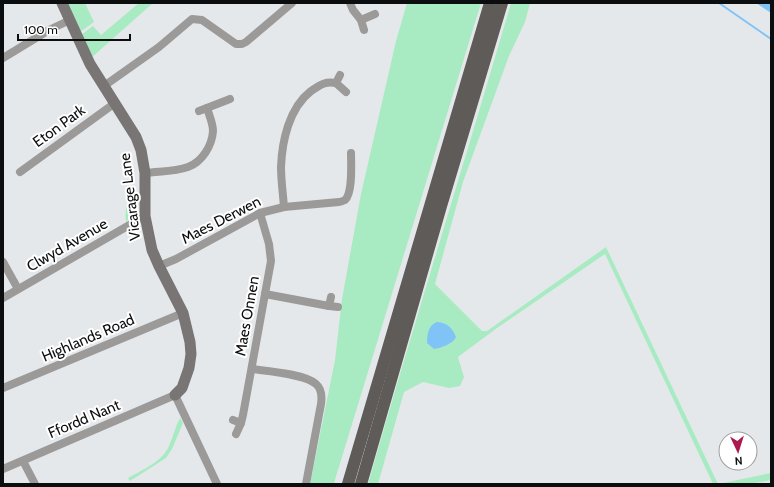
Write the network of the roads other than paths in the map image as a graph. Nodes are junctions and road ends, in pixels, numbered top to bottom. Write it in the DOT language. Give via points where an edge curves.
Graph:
graph roads {
  1 [pos="62,3"];
  2 [pos="292,3"];
  3 [pos="350,3"];
  4 [pos="490,3"];
  5 [pos="502,3"];
  6 [pos="376,14"];
  7 [pos="70,20"];
  8 [pos="361,20"];
  9 [pos="364,30"];
  10 [pos="3,58"];
  11 [pos="104,86"];
  12 [pos="346,92"];
  13 [pos="230,99"];
  14 [pos="115,104"];
  15 [pos="207,108"];
  16 [pos="199,111"];
  17 [pos="352,153"];
  18 [pos="20,172"];
  19 [pos="145,173"];
  20 [pos="284,207"];
  21 [pos="260,213"];
  22 [pos="145,216"];
  23 [pos="3,262"];
  24 [pos="159,266"];
  25 [pos="18,289"];
  26 [pos="265,294"];
  27 [pos="331,297"];
  28 [pos="3,298"];
  29 [pos="329,306"];
  30 [pos="338,307"];
  31 [pos="183,313"];
  32 [pos="252,369"];
  33 [pos="3,388"];
  34 [pos="175,395"];
  35 [pos="233,420"];
  36 [pos="241,423"];
  37 [pos="236,434"];
  38 [pos="23,461"];
  39 [pos="3,469"];
  40 [pos="215,483"];
  41 [pos="35,484"];
  42 [pos="306,484"];
  43 [pos="348,484"];
  44 [pos="360,484"];
  1 -- 7 [label="street, Vicarage Lane"];
  2 -- 11 [label="street" via="242,44 236,44 202,20 192,20"];
  3 -- 8 [label="street"];
  4 -- 43 [label="main road"];
  5 -- 44 [label="main road"];
  6 -- 8 [label="street"];
  7 -- 10 [label="street"];
  7 -- 11 [label="street, Vicarage Lane" via="90,64"];
  8 -- 9 [label="street"];
  11 -- 14 [label="street, Vicarage Lane"];
  12 -- 20 [label="street" via="338,79 326,82 313,90 294,109 282,162"];
  13 -- 15 [label="street"];
  14 -- 18 [label="street, Eton Park"];
  14 -- 19 [label="street, Vicarage Lane" via="136,137"];
  15 -- 16 [label="street"];
  15 -- 19 [label="street" via="213,130 212,142 198,162 177,170"];
  17 -- 20 [label="street, Maes Derwen" via="349,194 345,200"];
  19 -- 22 [label="street, Vicarage Lane"];
  20 -- 21 [label="street, Maes Derwen"];
  21 -- 24 [label="street, Maes Derwen"];
  21 -- 26 [label="street, Maes Onnen" via="271,252"];
  22 -- 24 [label="street, Vicarage Lane" via="152,250"];
  22 -- 25 [label="street, Clwyd Avenue"];
  23 -- 25 [label="street"];
  24 -- 31 [label="street, Vicarage Lane"];
  25 -- 28 [label="street, Clwyd Avenue"];
  26 -- 29 [label="street"];
  26 -- 32 [label="street, Maes Onnen"];
  27 -- 29 [label="street"];
  29 -- 30 [label="street"];
  31 -- 33 [label="street, Highlands Road"];
  31 -- 34 [label="street, Vicarage Lane" via="191,354 185,381"];
  32 -- 36 [label="street, Maes Onnen"];
  32 -- 42 [label="street" via="306,378 317,384 320,390 321,404"];
  34 -- 38 [label="street, Ffordd Nant"];
  34 -- 40 [label="street"];
  35 -- 36 [label="street"];
  36 -- 37 [label="street, Maes Onnen"];
  38 -- 39 [label="street, Ffordd Nant"];
  38 -- 41 [label="street"];
}
